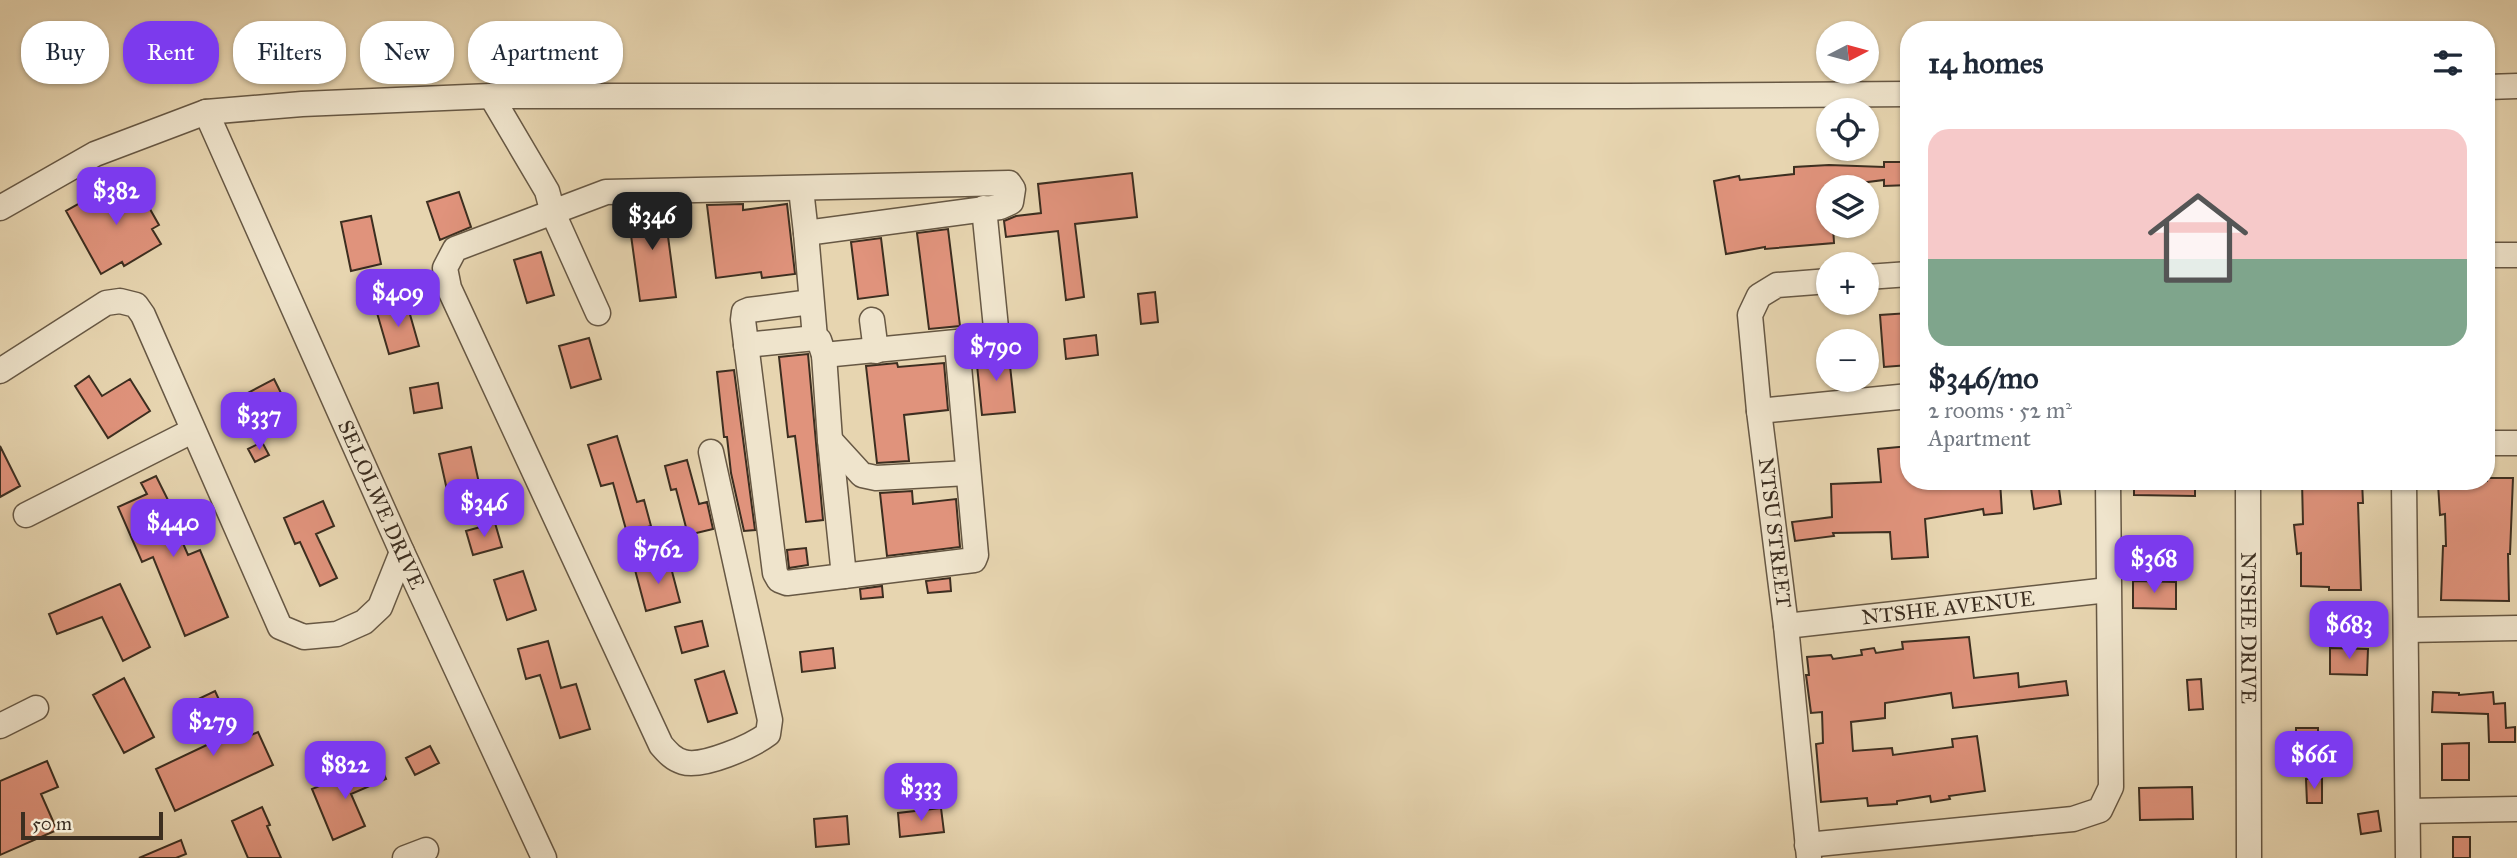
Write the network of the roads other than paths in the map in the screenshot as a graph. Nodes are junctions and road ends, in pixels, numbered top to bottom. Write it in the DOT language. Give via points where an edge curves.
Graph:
graph roads {
  1 [pos="2517,86"];
  2 [pos="2495,87"];
  3 [pos="1900,94"];
  4 [pos="491,96"];
  5 [pos="206,111"];
  6 [pos="904,186"];
  7 [pos="801,189"];
  8 [pos="0,208"];
  9 [pos="984,208"];
  10 [pos="553,213"];
  11 [pos="908,220"];
  12 [pos="806,233"];
  13 [pos="2517,255"];
  14 [pos="2495,256"];
  15 [pos="1900,275"];
  16 [pos="1879,276"];
  17 [pos="1816,282"];
  18 [pos="811,302"];
  19 [pos="598,313"];
  20 [pos="872,320"];
  21 [pos="957,344"];
  22 [pos="746,345"];
  23 [pos="820,346"];
  24 [pos="876,351"];
  25 [pos="0,372"];
  26 [pos="1900,397"];
  27 [pos="1759,411"];
  28 [pos="192,431"];
  29 [pos="830,440"];
  30 [pos="2495,443"];
  31 [pos="2517,443"];
  32 [pos="711,452"];
  33 [pos="968,473"];
  34 [pos="2108,490"];
  35 [pos="2248,490"];
  36 [pos="2404,490"];
  37 [pos="26,515"];
  38 [pos="402,552"];
  39 [pos="844,576"];
  40 [pos="2108,590"];
  41 [pos="1786,626"];
  42 [pos="2517,628"];
  43 [pos="2406,630"];
  44 [pos="36,708"];
  45 [pos="0,726"];
  46 [pos="2517,810"];
  47 [pos="2408,811"];
  48 [pos="1808,851"];
  49 [pos="544,858"];
  50 [pos="2249,858"];
  51 [pos="2409,858"];
  1 -- 2 [label="street"];
  3 -- 4 [label="street"];
  4 -- 5 [label="street"];
  4 -- 10 [label="street" via="547,191"];
  5 -- 8 [label="street" via="95,154"];
  5 -- 38 [label="street, SELOLWE DRIVE"];
  6 -- 7 [label="street"];
  6 -- 9 [label="street" via="1009,183 1011,202"];
  6 -- 11 [label="street"];
  7 -- 10 [label="street" via="606,192"];
  7 -- 12 [label="street"];
  9 -- 11 [label="street"];
  9 -- 21 [label="street" via="998,334 993,340"];
  10 -- 19 [label="street"];
  10 -- 32 [label="street" via="455,249 445,268 449,288 661,745 673,758 698,764 757,742 768,734 771,720"];
  11 -- 12 [label="street"];
  12 -- 18 [label="street"];
  13 -- 14 [label="street"];
  15 -- 16 [label="street"];
  17 -- 27 [label="street, NTSU STREET" via="1777,285 1759,296 1750,315"];
  18 -- 22 [label="street" via="744,312"];
  18 -- 23 [label="street"];
  20 -- 24 [label="street"];
  21 -- 24 [label="street"];
  21 -- 33 [label="street"];
  22 -- 23 [label="street"];
  22 -- 39 [label="street" via="775,573 787,583"];
  23 -- 24 [label="street"];
  23 -- 29 [label="street"];
  25 -- 28 [label="street" via="106,303 136,305"];
  26 -- 27 [label="street"];
  27 -- 41 [label="street, NTSU STREET"];
  28 -- 37 [label="street"];
  28 -- 38 [label="street" via="280,627 304,637 337,634 364,622 380,607"];
  29 -- 33 [label="street" via="862,475"];
  29 -- 39 [label="street"];
  30 -- 31 [label="street"];
  33 -- 39 [label="street" via="974,560"];
  34 -- 40 [label="street, NTSU STREET"];
  35 -- 50 [label="street, NTSHE DRIVE"];
  36 -- 43 [label="street"];
  38 -- 49 [label="street, SELOLWE DRIVE"];
  40 -- 41 [label="street, NTSHE AVENUE"];
  40 -- 48 [label="street, NTSU STREET" via="2111,787 2100,810 2073,818"];
  41 -- 48 [label="street, NTSU STREET"];
  42 -- 43 [label="street"];
  43 -- 47 [label="street"];
  44 -- 45 [label="street"];
  46 -- 47 [label="street"];
  47 -- 51 [label="street"];
}
